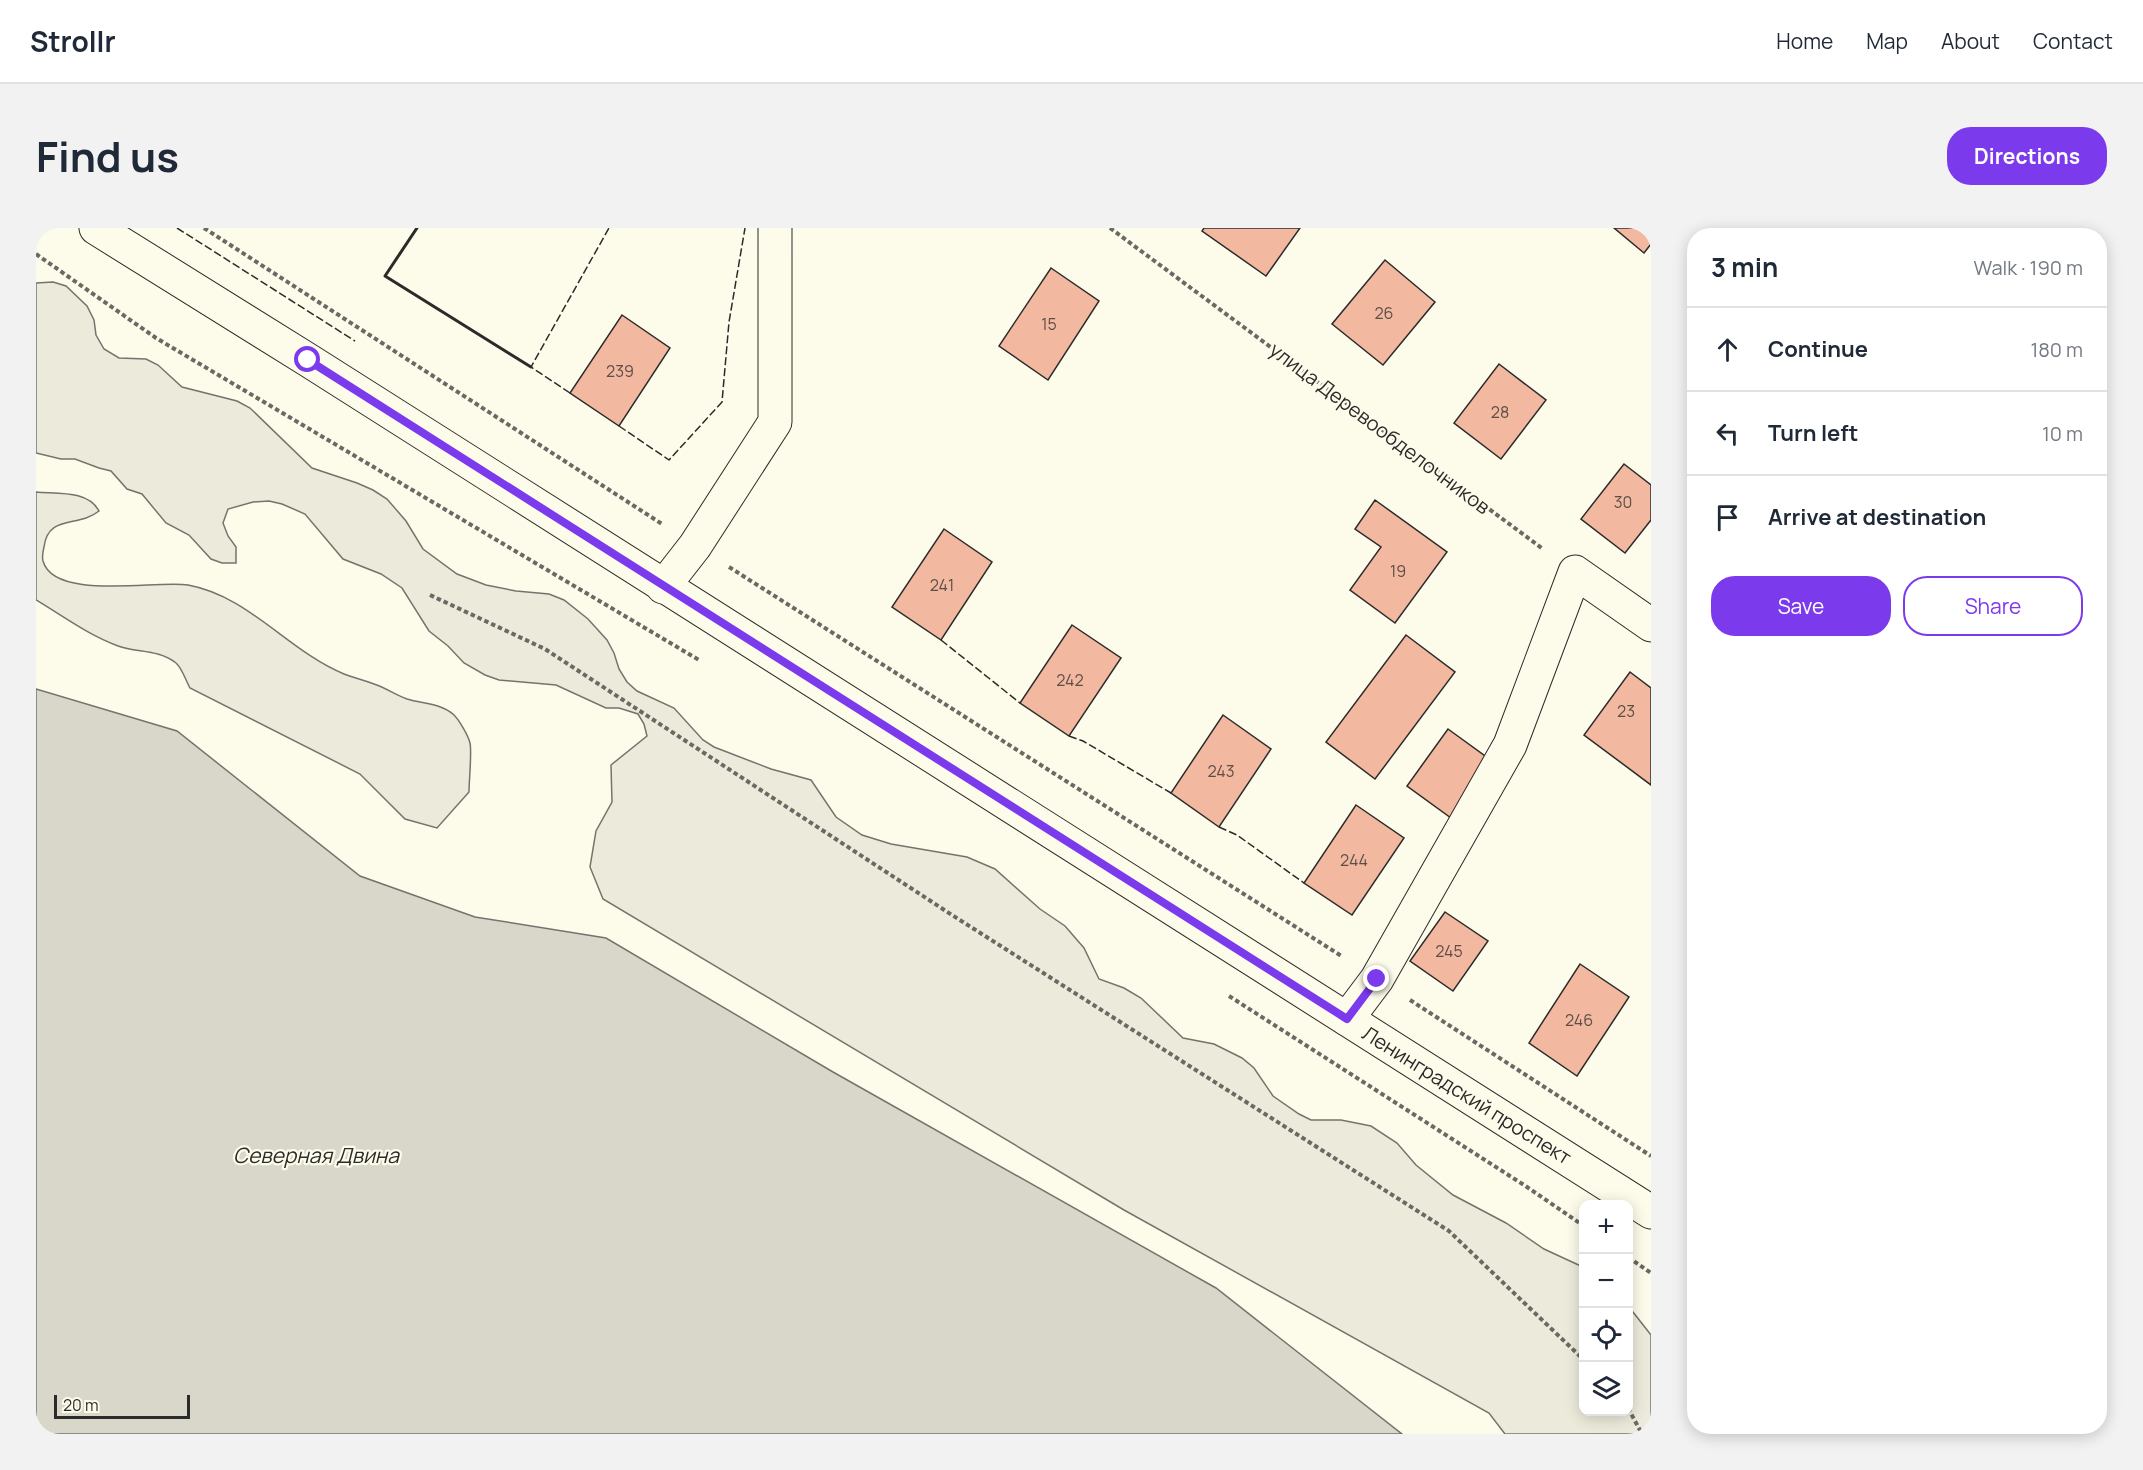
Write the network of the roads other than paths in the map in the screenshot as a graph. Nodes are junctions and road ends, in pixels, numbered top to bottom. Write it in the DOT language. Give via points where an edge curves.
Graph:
graph roads {
  1 [pos="96,228"];
  2 [pos="775,228"];
  3 [pos="663,587"];
  4 [pos="1651,624"];
  5 [pos="1347,1019"];
  6 [pos="1651,1212"];
  1 -- 3 [label="main road, Ленинградский проспект"];
  2 -- 3 [label="main road" via="775,422 695,546"];
  3 -- 5 [label="main road, Ленинградский проспект"];
  4 -- 5 [label="main road" via="1575,572 1510,745 1377,979"];
  5 -- 6 [label="main road, Ленинградский проспект"];
}
